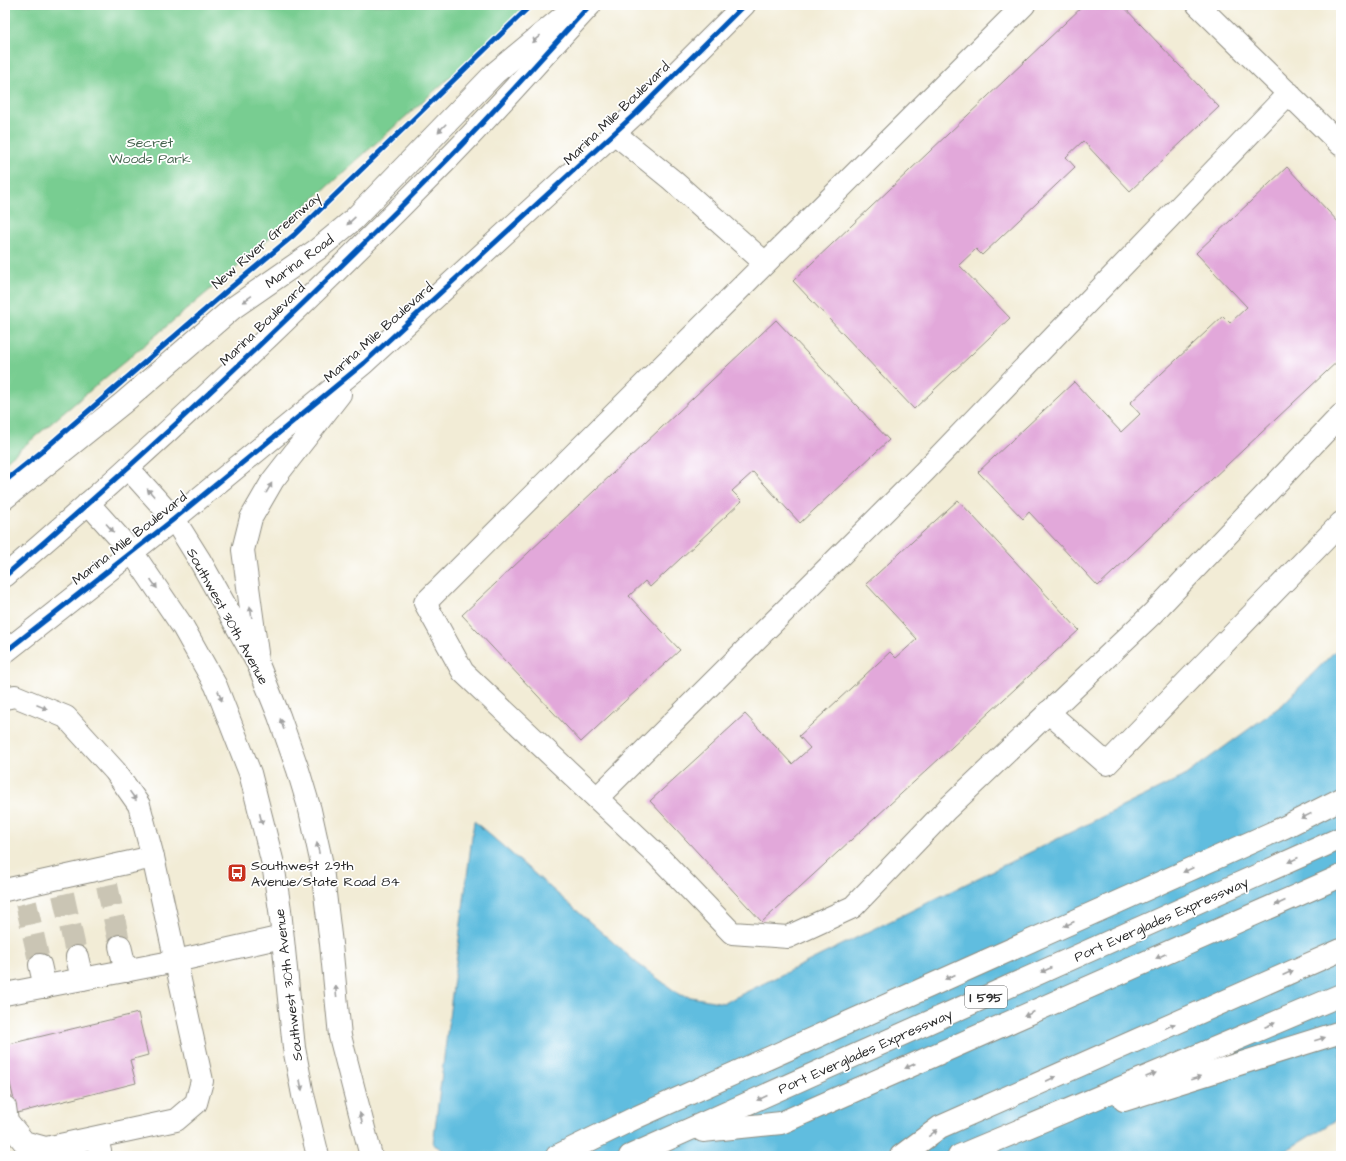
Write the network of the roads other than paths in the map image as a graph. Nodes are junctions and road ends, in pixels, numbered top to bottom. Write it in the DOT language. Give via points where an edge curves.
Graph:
graph roads {
  1 [pos="577,5"];
  2 [pos="590,5"];
  3 [pos="744,5"];
  4 [pos="1024,5"];
  5 [pos="1198,5"];
  6 [pos="1289,94"];
  7 [pos="614,133"];
  8 [pos="1341,145"];
  9 [pos="765,263"];
  10 [pos="364,364"];
  11 [pos="1341,415"];
  12 [pos="128,468"];
  13 [pos="5,498"];
  14 [pos="88,504"];
  15 [pos="174,519"];
  16 [pos="1341,523"];
  17 [pos="132,552"];
  18 [pos="5,576"];
  19 [pos="5,652"];
  20 [pos="258,664"];
  21 [pos="5,698"];
  22 [pos="1048,712"];
  23 [pos="597,798"];
  24 [pos="1341,799"];
  25 [pos="1341,838"];
  26 [pos="153,857"];
  27 [pos="1341,876"];
  28 [pos="18,893"];
  29 [pos="282,937"];
  30 [pos="120,946"];
  31 [pos="1341,950"];
  32 [pos="77,957"];
  33 [pos="176,961"];
  34 [pos="40,965"];
  35 [pos="126,971"];
  36 [pos="82,980"];
  37 [pos="45,986"];
  38 [pos="5,994"];
  39 [pos="1341,995"];
  40 [pos="1341,1032"];
  41 [pos="5,1107"];
  42 [pos="684,1133"];
  43 [pos="998,1139"];
  44 [pos="99,1147"];
  45 [pos="318,1156"];
  46 [pos="371,1156"];
  47 [pos="557,1156"];
  48 [pos="630,1156"];
  49 [pos="901,1156"];
  50 [pos="959,1156"];
  1 -- 13 [label="main road, Marina Road, one-way" via="495,73 341,231 233,308"];
  2 -- 12 [label="main road, Marina Boulevard" via="449,158 294,311"];
  3 -- 7 [label="main road, Marina Mile Boulevard"];
  4 -- 9 [label="main road"];
  5 -- 6 [label="main road"];
  6 -- 8 [label="main road"];
  6 -- 23 [label="main road" via="924,472"];
  7 -- 9 [label="main road" via="672,180"];
  7 -- 10 [label="main road, Marina Mile Boulevard"];
  9 -- 23 [label="main road" via="426,603 463,672"];
  10 -- 15 [label="main road, Marina Mile Boulevard"];
  20 -- 10 [label="main road, one-way" via="243,550 251,518 273,480"];
  11 -- 22 [label="main road" via="1152,614"];
  12 -- 14 [label="main road, Marina Boulevard"];
  15 -- 12 [label="main road, Southwest 30th Avenue, one-way"];
  14 -- 17 [label="main road, Southwest 30th Avenue, one-way"];
  14 -- 18 [label="main road"];
  15 -- 17 [label="main road, Marina Mile Boulevard"];
  15 -- 20 [label="main road, Southwest 30th Avenue"];
  16 -- 22 [label="main road" via="1107,764"];
  17 -- 19 [label="main road, Marina Mile Boulevard"];
  17 -- 29 [label="main road, Southwest 30th Avenue, one-way" via="183,627 216,686 250,773 272,864"];
  46 -- 20 [label="main road, Southwest 30th Avenue, one-way" via="340,1036 321,860 310,810 286,736"];
  21 -- 26 [label="main road, one-way" via="15,696 66,716 115,771 139,805"];
  22 -- 23 [label="main road" via="947,809 853,907 788,937 732,933 657,855"];
  24 -- 47 [label="main road, one-way" via="1285,827 637,1117"];
  25 -- 42 [label="main road, Port Everglades Expressway / I 595, one-way"];
  26 -- 28 [label="main road" via="105,877"];
  26 -- 33 [label="main road"];
  27 -- 42 [label="main road, one-way" via="781,1123"];
  29 -- 33 [label="main road"];
  29 -- 45 [label="main road, Southwest 30th Avenue, one-way" via="294,1048"];
  30 -- 35 [label="main road"];
  49 -- 31 [label="main road, one-way" via="940,1128"];
  32 -- 36 [label="main road"];
  33 -- 35 [label="main road"];
  33 -- 44 [label="main road" via="202,1081 196,1103 176,1120"];
  34 -- 37 [label="main road"];
  35 -- 36 [label="main road"];
  36 -- 37 [label="main road"];
  37 -- 38 [label="main road"];
  43 -- 39 [label="main road, one-way"];
  43 -- 40 [label="main road, one-way"];
  41 -- 44 [label="main road" via="7,1121 24,1142 46,1148"];
  42 -- 48 [label="main road, Port Everglades Expressway / I 595"];
  43 -- 50 [label="main road"];
}
